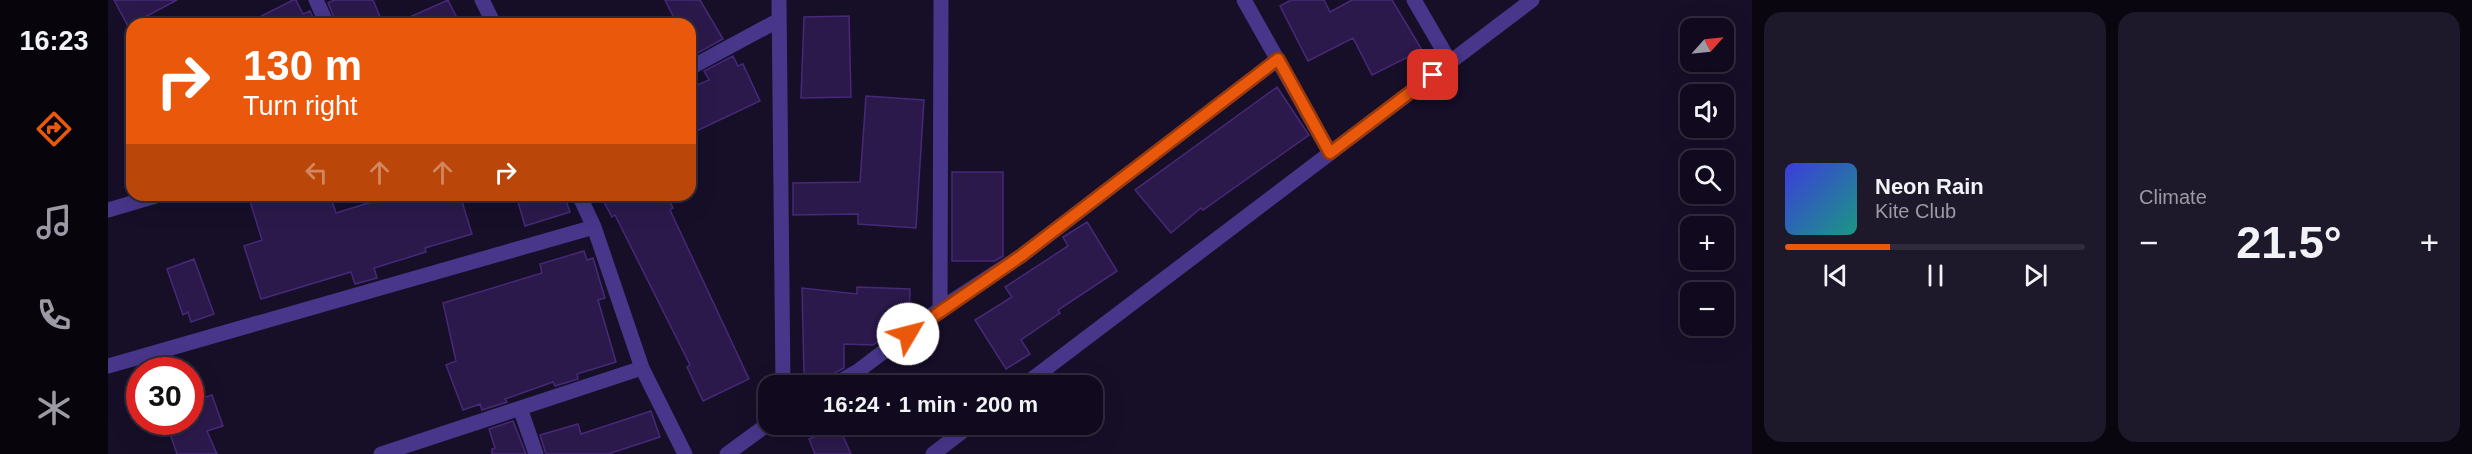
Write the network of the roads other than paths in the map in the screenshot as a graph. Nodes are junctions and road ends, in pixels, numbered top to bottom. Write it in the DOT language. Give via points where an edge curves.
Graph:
graph roads {
  1 [pos="316,0"];
  2 [pos="779,0"];
  3 [pos="941,0"];
  4 [pos="1244,0"];
  5 [pos="1414,0"];
  6 [pos="1532,0"];
  7 [pos="485,1"];
  8 [pos="324,18"];
  9 [pos="492,18"];
  10 [pos="780,20"];
  11 [pos="1278,59"];
  12 [pos="1450,62"];
  13 [pos="696,65"];
  14 [pos="1330,153"];
  15 [pos="139,201"];
  16 [pos="582,201"];
  17 [pos="108,210"];
  18 [pos="594,227"];
  19 [pos="940,309"];
  20 [pos="108,366"];
  21 [pos="642,368"];
  22 [pos="783,375"];
  23 [pos="851,375"];
  24 [pos="1037,375"];
  25 [pos="520,408"];
  26 [pos="758,431"];
  27 [pos="958,435"];
  28 [pos="389,453"];
  29 [pos="536,454"];
  30 [pos="685,454"];
  31 [pos="727,454"];
  32 [pos="933,454"];
  1 -- 8 [label="street"];
  2 -- 10 [label="street"];
  3 -- 19 [label="street"];
  4 -- 11 [label="street"];
  5 -- 12 [label="street"];
  6 -- 12 [label="street"];
  7 -- 9 [label="street"];
  10 -- 13 [label="street"];
  10 -- 22 [label="street"];
  11 -- 14 [label="street"];
  11 -- 19 [label="street" via="1021,256"];
  12 -- 14 [label="street"];
  14 -- 24 [label="street"];
  15 -- 17 [label="street"];
  16 -- 18 [label="street"];
  18 -- 20 [label="street"];
  18 -- 21 [label="street"];
  19 -- 23 [label="street"];
  21 -- 25 [label="street"];
  21 -- 30 [label="street"];
  25 -- 28 [label="street"];
  25 -- 29 [label="street"];
  26 -- 31 [label="street"];
  27 -- 32 [label="street"];
}
